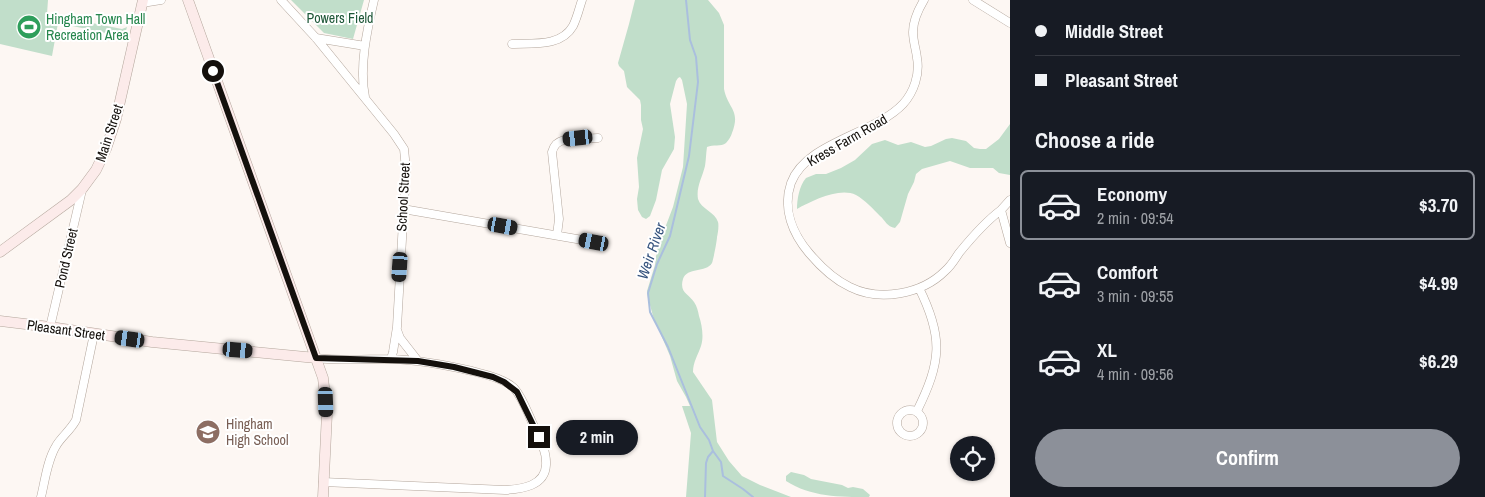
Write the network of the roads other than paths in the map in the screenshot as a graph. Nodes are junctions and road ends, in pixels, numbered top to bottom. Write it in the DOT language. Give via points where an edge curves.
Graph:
graph roads {
  1 [pos="161,0"];
  2 [pos="188,0"];
  3 [pos="281,0"];
  4 [pos="374,0"];
  5 [pos="582,0"];
  6 [pos="924,0"];
  7 [pos="973,0"];
  8 [pos="142,2"];
  9 [pos="1010,23"];
  10 [pos="316,38"];
  11 [pos="512,44"];
  12 [pos="365,46"];
  13 [pos="366,99"];
  14 [pos="598,138"];
  15 [pos="82,189"];
  16 [pos="1010,200"];
  17 [pos="403,209"];
  18 [pos="1001,210"];
  19 [pos="557,234"];
  20 [pos="594,242"];
  21 [pos="1010,242"];
  22 [pos="0,252"];
  23 [pos="919,288"];
  24 [pos="0,321"];
  25 [pos="50,327"];
  26 [pos="397,327"];
  27 [pos="94,334"];
  28 [pos="316,358"];
  29 [pos="391,359"];
  30 [pos="418,361"];
  31 [pos="917,411"];
  32 [pos="323,482"];
  33 [pos="491,493"];
  34 [pos="41,497"];
  35 [pos="322,497"];
  1 -- 8 [label="street"];
  2 -- 28 [label="street"];
  3 -- 10 [label="street, School Street"];
  4 -- 12 [label="street"];
  5 -- 11 [label="street" via="566,36 552,42"];
  6 -- 23 [label="street, Kress Farm Road" via="913,26 918,68 909,96 896,111 808,160 791,184 788,201 791,221 800,240 811,256 845,285 865,293 885,294"];
  7 -- 9 [label="street"];
  8 -- 15 [label="street, Main Street" via="109,143"];
  10 -- 12 [label="street"];
  10 -- 13 [label="street, School Street"];
  12 -- 13 [label="street"];
  13 -- 17 [label="street, School Street" via="404,150"];
  14 -- 19 [label="street" via="564,140 554,146 559,219"];
  15 -- 22 [label="street, Main Street"];
  15 -- 25 [label="street, Pond Street"];
  16 -- 18 [label="street, Kress Farm Road"];
  17 -- 19 [label="street"];
  17 -- 26 [label="street, School Street"];
  18 -- 21 [label="street"];
  18 -- 23 [label="street, Kress Farm Road" via="982,226 945,271"];
  19 -- 20 [label="street"];
  23 -- 31 [label="street" via="932,315 936,346 933,374"];
  24 -- 25 [label="street, Pleasant Street"];
  25 -- 27 [label="street, Pleasant Street"];
  26 -- 29 [label="street, School Street"];
  26 -- 30 [label="street" via="400,338"];
  27 -- 28 [label="street, Pleasant Street"];
  27 -- 34 [label="street" via="76,420 52,453"];
  28 -- 29 [label="street, Pleasant Street"];
  28 -- 32 [label="street" via="326,402"];
  29 -- 30 [label="street, Pleasant Street"];
  30 -- 33 [label="street, Pleasant Street" via="493,377 510,385 520,397 543,446 545,472 531,486"];
  32 -- 33 [label="street, Pleasant Street"];
  32 -- 35 [label="street"];
}
